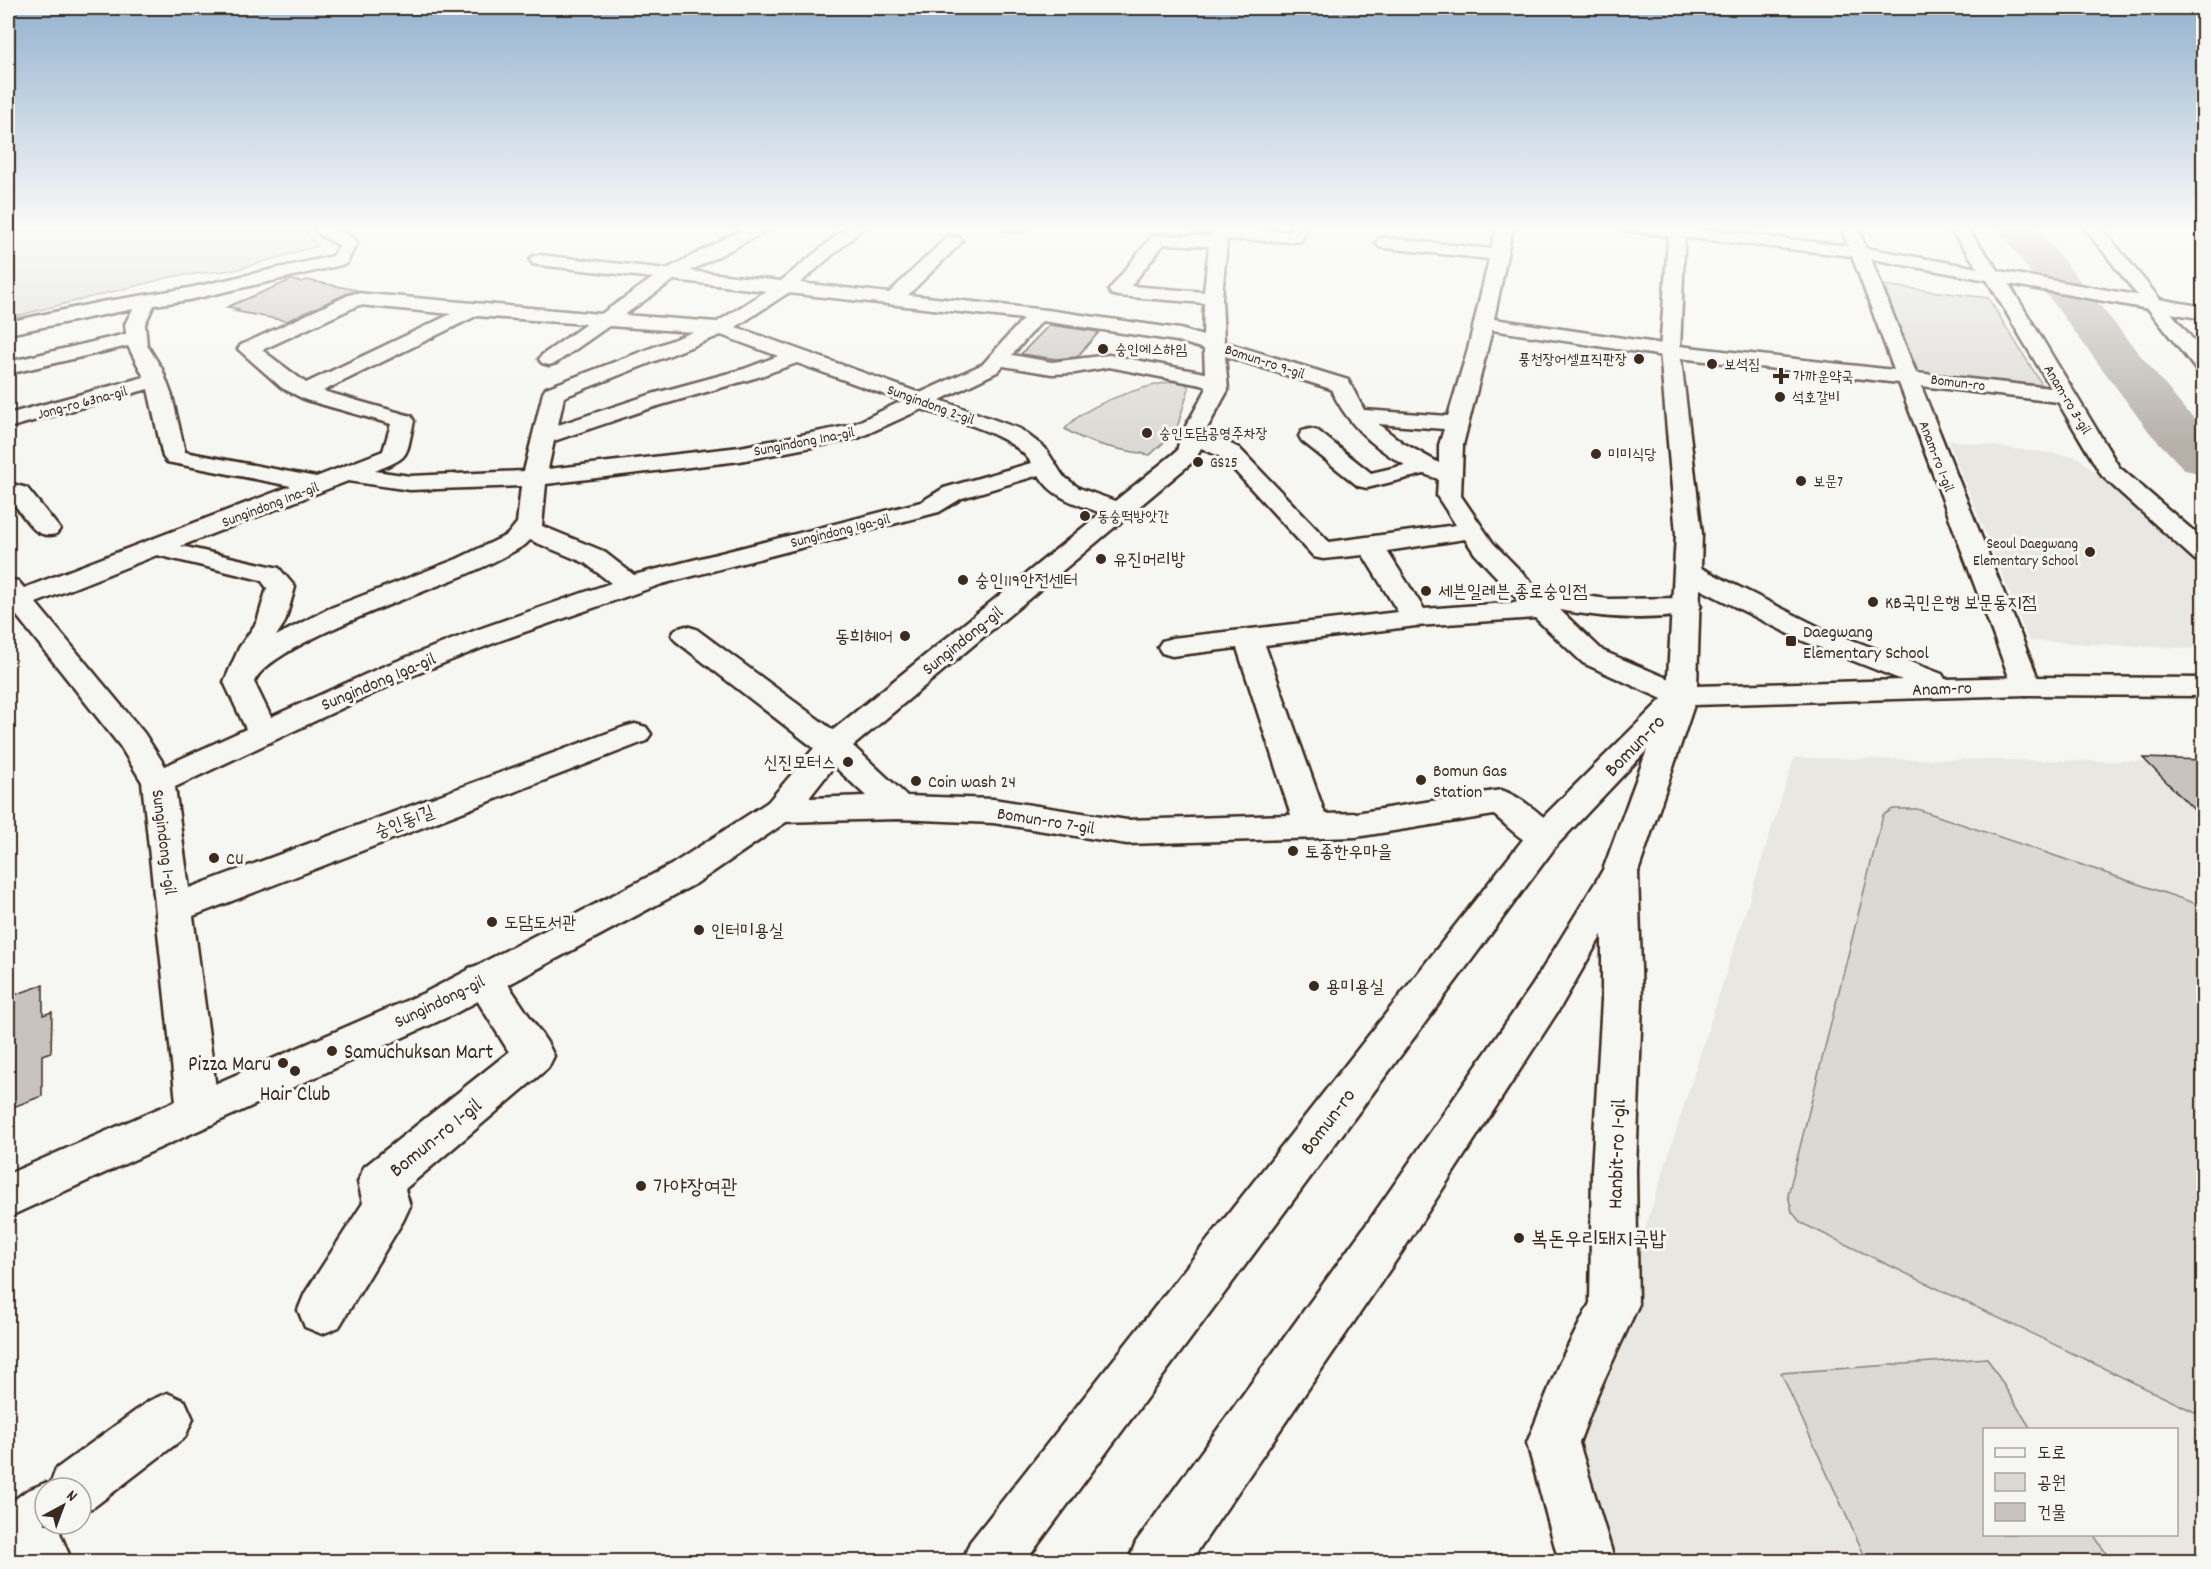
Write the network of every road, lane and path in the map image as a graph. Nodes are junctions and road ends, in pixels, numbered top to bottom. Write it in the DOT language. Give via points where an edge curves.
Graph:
graph roads {
  1 [pos="152,299"];
  2 [pos="356,299"];
  3 [pos="358,299"];
  4 [pos="633,299"];
  5 [pos="766,299"];
  6 [pos="895,299"];
  7 [pos="1213,299"];
  8 [pos="1489,299"];
  9 [pos="1673,299"];
  10 [pos="1876,299"];
  11 [pos="2009,299"];
  12 [pos="2118,299"];
  13 [pos="2149,299"];
  14 [pos="147,300"];
  15 [pos="2154,306"];
  16 [pos="474,310"];
  17 [pos="2204,313"];
  18 [pos="1037,315"];
  19 [pos="604,319"];
  20 [pos="1484,323"];
  21 [pos="8,328"];
  22 [pos="722,328"];
  23 [pos="136,338"];
  24 [pos="1214,344"];
  25 [pos="8,345"];
  26 [pos="1670,351"];
  27 [pos="795,356"];
  28 [pos="549,359"];
  29 [pos="998,359"];
  30 [pos="15,366"];
  31 [pos="2204,367"];
  32 [pos="1906,376"];
  33 [pos="155,381"];
  34 [pos="1217,382"];
  35 [pos="306,391"];
  36 [pos="2066,396"];
  37 [pos="924,400"];
  38 [pos="53,410"];
  39 [pos="1359,416"];
  40 [pos="8,421"];
  41 [pos="1457,423"];
  42 [pos="1192,435"];
  43 [pos="1310,436"];
  44 [pos="544,437"];
  45 [pos="1045,466"];
  46 [pos="1424,467"];
  47 [pos="349,474"];
  48 [pos="1449,475"];
  49 [pos="534,478"];
  50 [pos="321,485"];
  51 [pos="8,490"];
  52 [pos="1119,511"];
  53 [pos="46,529"];
  54 [pos="527,529"];
  55 [pos="1472,530"];
  56 [pos="157,546"];
  57 [pos="1371,546"];
  58 [pos="2204,554"];
  59 [pos="1689,573"];
  60 [pos="631,586"];
  61 [pos="11,597"];
  62 [pos="1535,602"];
  63 [pos="1687,606"];
  64 [pos="1416,618"];
  65 [pos="686,635"];
  66 [pos="1248,638"];
  67 [pos="1172,647"];
  68 [pos="244,669"];
  69 [pos="2026,686"];
  70 [pos="1950,687"];
  71 [pos="2204,687"];
  72 [pos="1682,696"];
  73 [pos="263,732"];
  74 [pos="635,734"];
  75 [pos="832,746"];
  76 [pos="158,782"];
  77 [pos="897,807"];
  78 [pos="780,810"];
  79 [pos="1312,826"];
  80 [pos="1544,837"];
  81 [pos="1620,872"];
  82 [pos="174,908"];
  83 [pos="483,979"];
  84 [pos="198,1111"];
  85 [pos="8,1196"];
  86 [pos="322,1310"];
  87 [pos="167,1419"];
  88 [pos="91,1476"];
  89 [pos="33,1518"];
  90 [pos="33,1534"];
  91 [pos="34,1536"];
  92 [pos="44,1562"];
  93 [pos="990,1562"];
  94 [pos="1156,1562"];
  95 [pos="1587,1562"];
  1 -- 14 [label="street"];
  2 -- 35 [label="street, Sungindong 2-gil" via="248,349"];
  3 -- 16 [label="street, Sungindong 2-gil"];
  4 -- 19 [label="street"];
  5 -- 22 [label="street"];
  6 -- 18 [label="street, Bomun-ro 9-gil"];
  7 -- 24 [label="street, Sungindong-gil"];
  8 -- 20 [label="street"];
  9 -- 26 [label="street, Bomun-ro"];
  10 -- 32 [label="street, Anam-ro 1-gil"];
  11 -- 36 [label="street, Anam-ro 3-gil"];
  12 -- 15 [label="street"];
  13 -- 15 [label="street"];
  14 -- 21 [label="street"];
  14 -- 23 [label="street" via="135,324"];
  15 -- 17 [label="street"];
  15 -- 31 [label="street"];
  16 -- 19 [label="street, Sungindong 2-gil"];
  16 -- 35 [label="street, Sungindong 2-gil"];
  18 -- 24 [label="street, Bomun-ro 9-gil" via="1180,335"];
  18 -- 29 [label="street, Sungindong 1na-gil"];
  19 -- 22 [label="street, Sungindong 2-gil"];
  19 -- 28 [label="street"];
  20 -- 26 [label="street, Bomun-ro"];
  20 -- 41 [label="street"];
  22 -- 27 [label="street, Sungindong 2-gil"];
  22 -- 44 [label="street" via="554,393"];
  23 -- 30 [label="street"];
  23 -- 33 [label="street"];
  24 -- 34 [label="street, Sungindong-gil"];
  24 -- 39 [label="street, Bomun-ro 9-gil" via="1340,385"];
  25 -- 30 [label="street"];
  26 -- 32 [label="street, Bomun-ro"];
  26 -- 59 [label="street, Bomun-ro" via="1689,534"];
  27 -- 37 [label="street, Sungindong 2-gil"];
  27 -- 44 [label="street" via="728,382 675,394"];
  29 -- 34 [label="street" via="1052,368 1109,361"];
  29 -- 37 [label="street, Sungindong 1na-gil" via="990,368"];
  30 -- 38 [label="street"];
  32 -- 36 [label="street, Bomun-ro"];
  32 -- 69 [label="street, Anam-ro 1-gil"];
  33 -- 38 [label="street, Jong-ro 63na-gil"];
  33 -- 50 [label="street" via="175,457"];
  34 -- 42 [label="street, Sungindong-gil" via="1217,390"];
  35 -- 47 [label="street, Sungindong 2-gil" via="403,421 394,455"];
  36 -- 58 [label="street, Anam-ro 3-gil" via="2110,471"];
  37 -- 45 [label="street, Sungindong 2-gil" via="1012,434 1037,453"];
  37 -- 49 [label="street, Sungindong 1na-gil" via="858,431 740,454"];
  38 -- 40 [label="street, Jong-ro 63na-gil"];
  39 -- 41 [label="street"];
  39 -- 46 [label="street, Bomun-ro 9-gil" via="1368,427"];
  41 -- 48 [label="street"];
  42 -- 52 [label="street, Sungindong-gil" via="1188,454"];
  42 -- 57 [label="street" via="1231,453 1323,551"];
  43 -- 46 [label="street" via="1367,481"];
  44 -- 49 [label="street"];
  45 -- 52 [label="street, Sungindong 2-gil" via="1054,481 1070,493"];
  45 -- 60 [label="street, Sungindong 1ga-gil" via="953,493 930,507"];
  46 -- 48 [label="street, Bomun-ro 9-gil"];
  47 -- 49 [label="street, Sungindong 1na-gil" via="410,483"];
  47 -- 50 [label="street, Sungindong 1na-gil"];
  48 -- 55 [label="street" via="1449,496"];
  49 -- 54 [label="street"];
  50 -- 56 [label="street, Sungindong 1na-gil"];
  51 -- 53 [label="street" via="18,493"];
  52 -- 75 [label="street, Sungindong-gil"];
  54 -- 60 [label="street" via="594,557"];
  54 -- 68 [label="street" via="516,540 466,565 338,615"];
  55 -- 57 [label="street"];
  55 -- 62 [label="street"];
  56 -- 61 [label="street, Sungindong 1na-gil"];
  56 -- 68 [label="street" via="270,574 281,587 271,622"];
  57 -- 64 [label="street"];
  59 -- 63 [label="street, Bomun-ro"];
  59 -- 70 [label="street" via="1813,635"];
  60 -- 73 [label="street, Sungindong 1ga-gil" via="393,673"];
  61 -- 76 [label="street, Sungindong 1-gil" via="133,740"];
  62 -- 63 [label="street" via="1619,609"];
  62 -- 64 [label="street"];
  62 -- 72 [label="street" via="1593,657"];
  63 -- 72 [label="street, Bomun-ro"];
  64 -- 66 [label="street"];
  65 -- 75 [label="street"];
  66 -- 67 [label="street"];
  66 -- 79 [label="street"];
  68 -- 73 [label="street" via="239,681"];
  69 -- 70 [label="street, Anam-ro"];
  69 -- 71 [label="street, Anam-ro"];
  70 -- 72 [label="street, Anam-ro"];
  72 -- 80 [label="street, Bomun-ro"];
  72 -- 81 [label="street, Bomun-ro"];
  73 -- 76 [label="street, Sungindong 1ga-gil"];
  74 -- 82 [label="street, 숭인동1길"];
  75 -- 77 [label="street"];
  75 -- 78 [label="street, Sungindong-gil"];
  76 -- 82 [label="street, Sungindong 1-gil"];
  77 -- 78 [label="street, Bomun-ro 7-gil"];
  77 -- 79 [label="street, Bomun-ro 7-gil" via="993,811 1127,832"];
  78 -- 83 [label="street, Sungindong-gil" via="684,874"];
  79 -- 80 [label="street, Bomun-ro 7-gil" via="1356,825 1501,802"];
  80 -- 93 [label="street, Bomun-ro"];
  81 -- 94 [label="street, Bomun-ro" via="1545,997 1387,1234"];
  81 -- 95 [label="street, Hanbit-ro 1-gil" via="1622,1000 1614,1170 1614,1306 1552,1443"];
  82 -- 84 [label="street, Sungindong 1-gil"];
  83 -- 84 [label="street, Sungindong-gil" via="438,1004"];
  83 -- 86 [label="street, Bomun-ro 1-gil" via="534,1056 380,1182 387,1206"];
  84 -- 85 [label="street, Sungindong-gil"];
  87 -- 88 [label="street"];
  89 -- 90 [label="street" via="28,1522"];
  91 -- 92 [label="street"];
}
